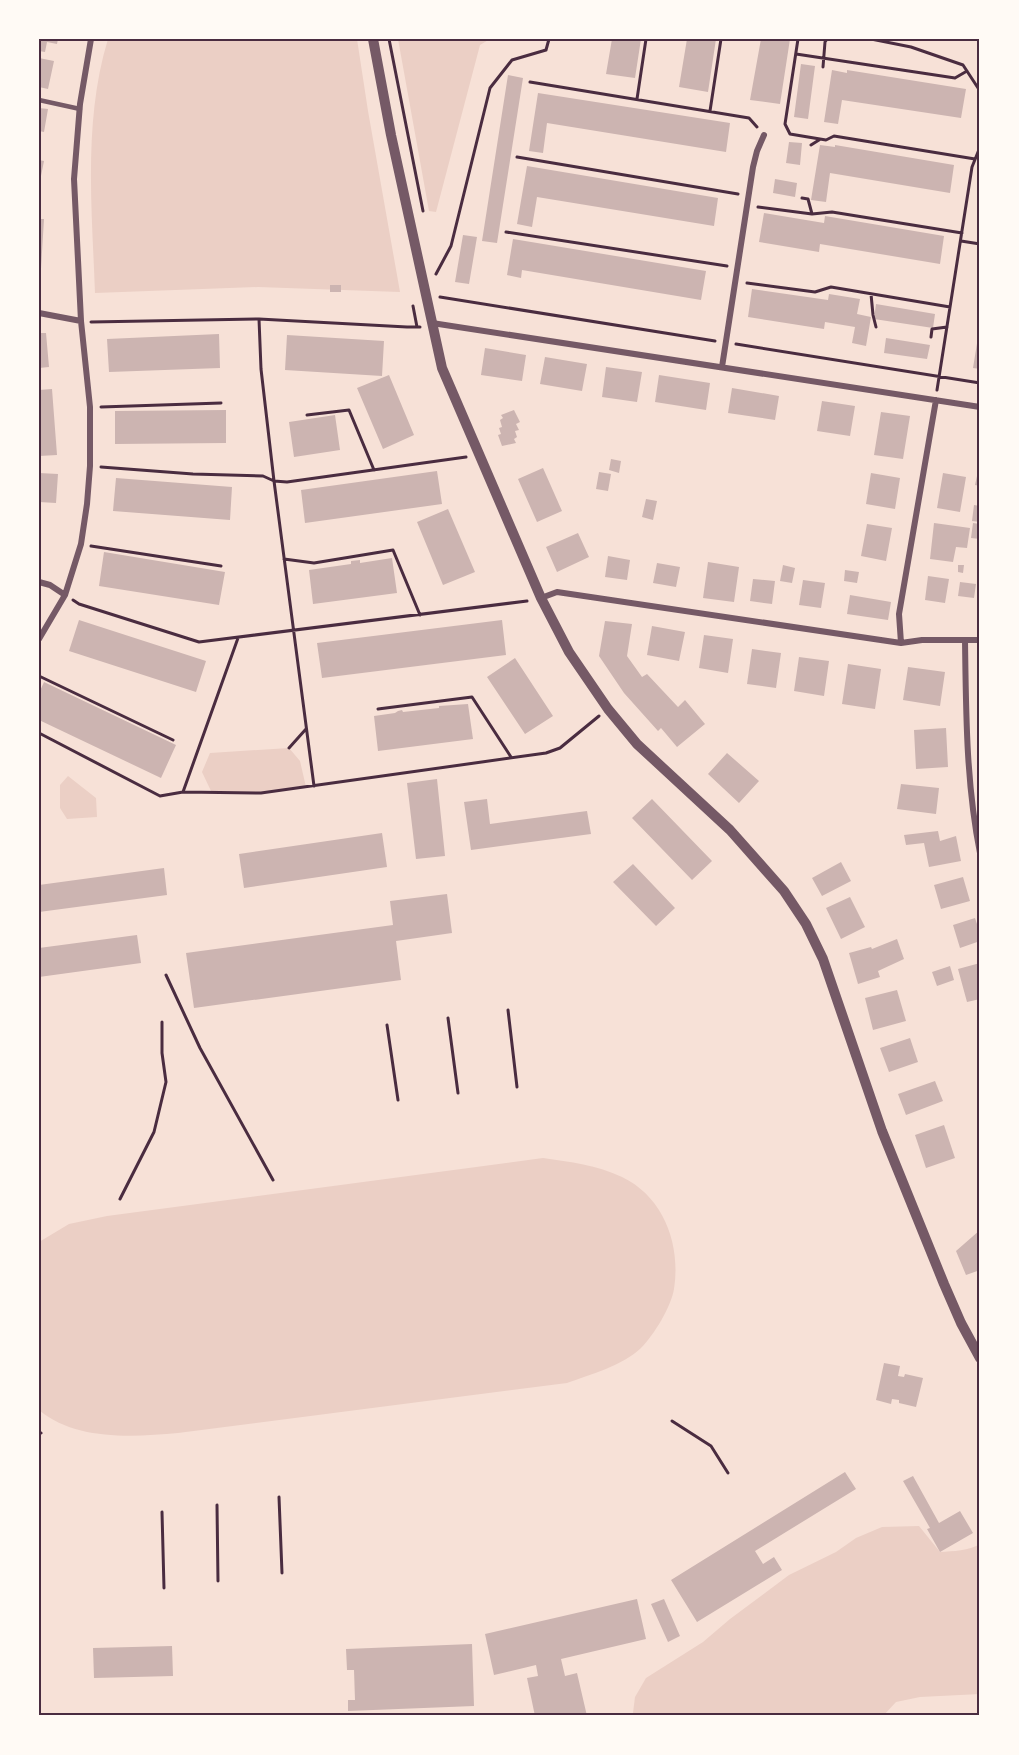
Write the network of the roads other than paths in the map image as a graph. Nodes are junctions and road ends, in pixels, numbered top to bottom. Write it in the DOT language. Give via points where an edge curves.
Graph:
graph roads {
  1 [pos="91,39"];
  2 [pos="373,39"];
  3 [pos="39,100"];
  4 [pos="80,109"];
  5 [pos="764,135"];
  6 [pos="39,313"];
  7 [pos="81,321"];
  8 [pos="431,323"];
  9 [pos="722,367"];
  10 [pos="936,400"];
  11 [pos="980,407"];
  12 [pos="39,582"];
  13 [pos="65,595"];
  14 [pos="541,598"];
  15 [pos="39,639"];
  16 [pos="965,640"];
  17 [pos="980,640"];
  18 [pos="901,643"];
  19 [pos="980,853"];
  20 [pos="980,1358"];
  1 -- 4 [label="street"];
  2 -- 8 [label="street"];
  3 -- 4 [label="lane"];
  4 -- 7 [label="street" via="74,179"];
  5 -- 9 [label="street" via="748,195"];
  6 -- 7 [label="street"];
  7 -- 13 [label="street" via="90,407 90,466 81,544"];
  8 -- 9 [label="street"];
  8 -- 14 [label="street" via="442,368"];
  9 -- 10 [label="street"];
  10 -- 11 [label="street"];
  10 -- 18 [label="street" via="899,614"];
  12 -- 13 [label="street"];
  13 -- 15 [label="street"];
  14 -- 18 [label="street" via="557,592"];
  14 -- 20 [label="street" via="569,652 608,709 637,744 737,838 784,891 806,924 823,959 882,1131 944,1284"];
  16 -- 17 [label="street"];
  16 -- 18 [label="street"];
  16 -- 19 [label="street" via="972,816"];
}
